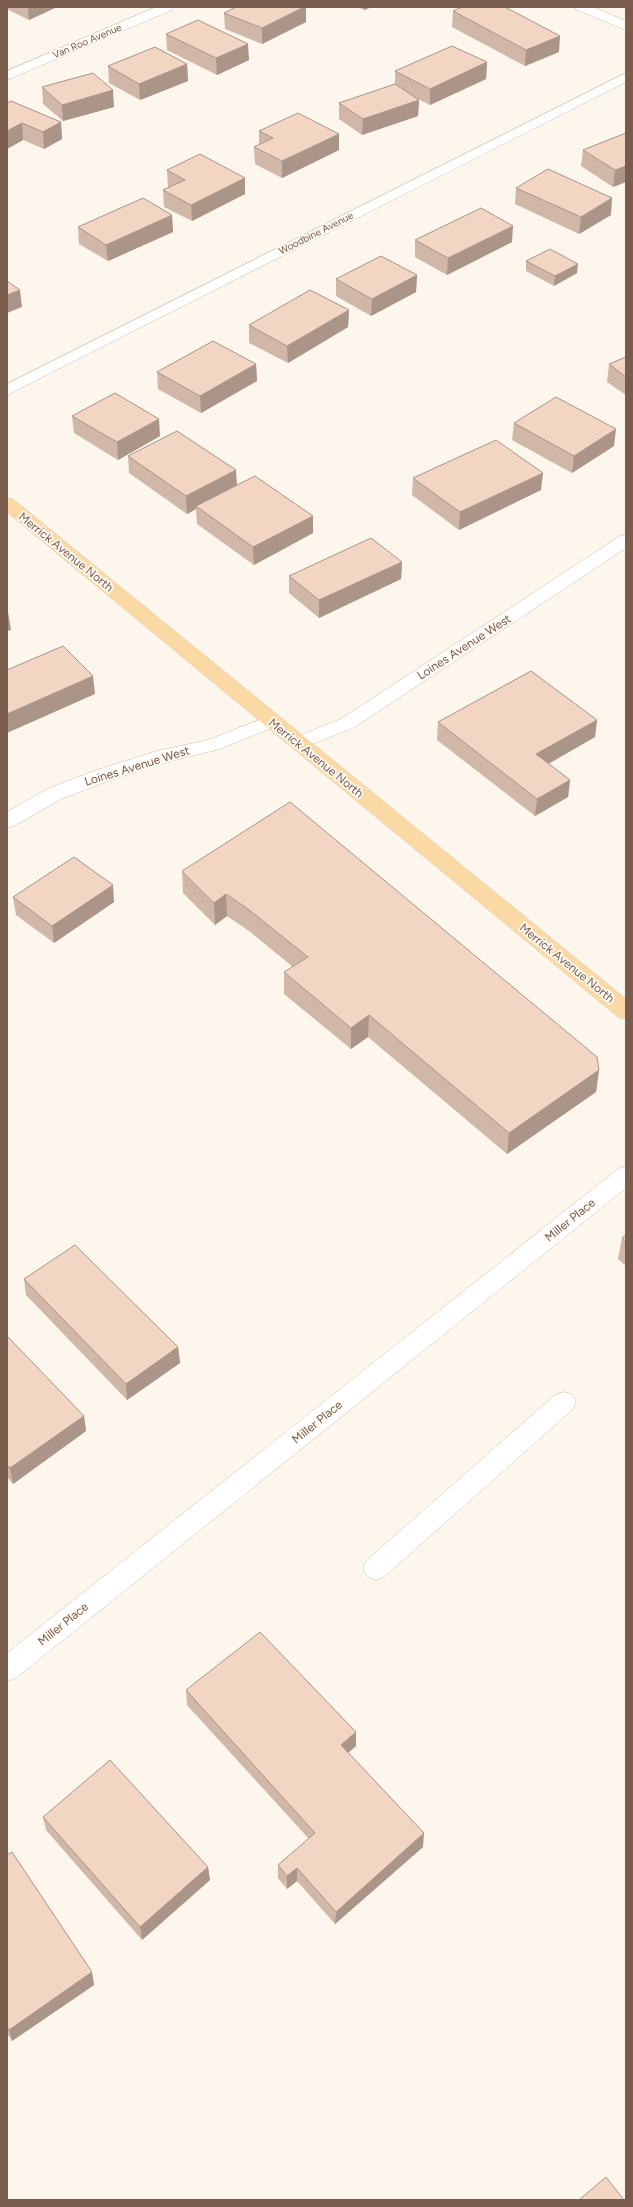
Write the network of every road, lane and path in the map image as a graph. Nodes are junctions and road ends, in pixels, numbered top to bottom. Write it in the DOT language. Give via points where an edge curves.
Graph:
graph roads {
  1 [pos="167,7"];
  2 [pos="582,7"];
  3 [pos="626,26"];
  4 [pos="7,76"];
  5 [pos="626,77"];
  6 [pos="7,390"];
  7 [pos="7,503"];
  8 [pos="626,540"];
  9 [pos="272,721"];
  10 [pos="298,743"];
  11 [pos="7,821"];
  12 [pos="626,1011"];
  13 [pos="626,1175"];
  14 [pos="564,1402"];
  15 [pos="376,1568"];
  16 [pos="7,1669"];
  1 -- 4 [label="street, Van Roo Avenue"];
  2 -- 3 [label="street"];
  5 -- 6 [label="street, Woodbine Avenue"];
  7 -- 9 [label="main road, Merrick Avenue North"];
  8 -- 10 [label="street, Loines Avenue West" via="348,723"];
  9 -- 10 [label="main road, Merrick Avenue North"];
  9 -- 11 [label="street, Loines Avenue West" via="213,744 100,776 54,794"];
  10 -- 12 [label="main road, Merrick Avenue North"];
  13 -- 16 [label="street, Miller Place"];
  14 -- 15 [label="street"];
}
